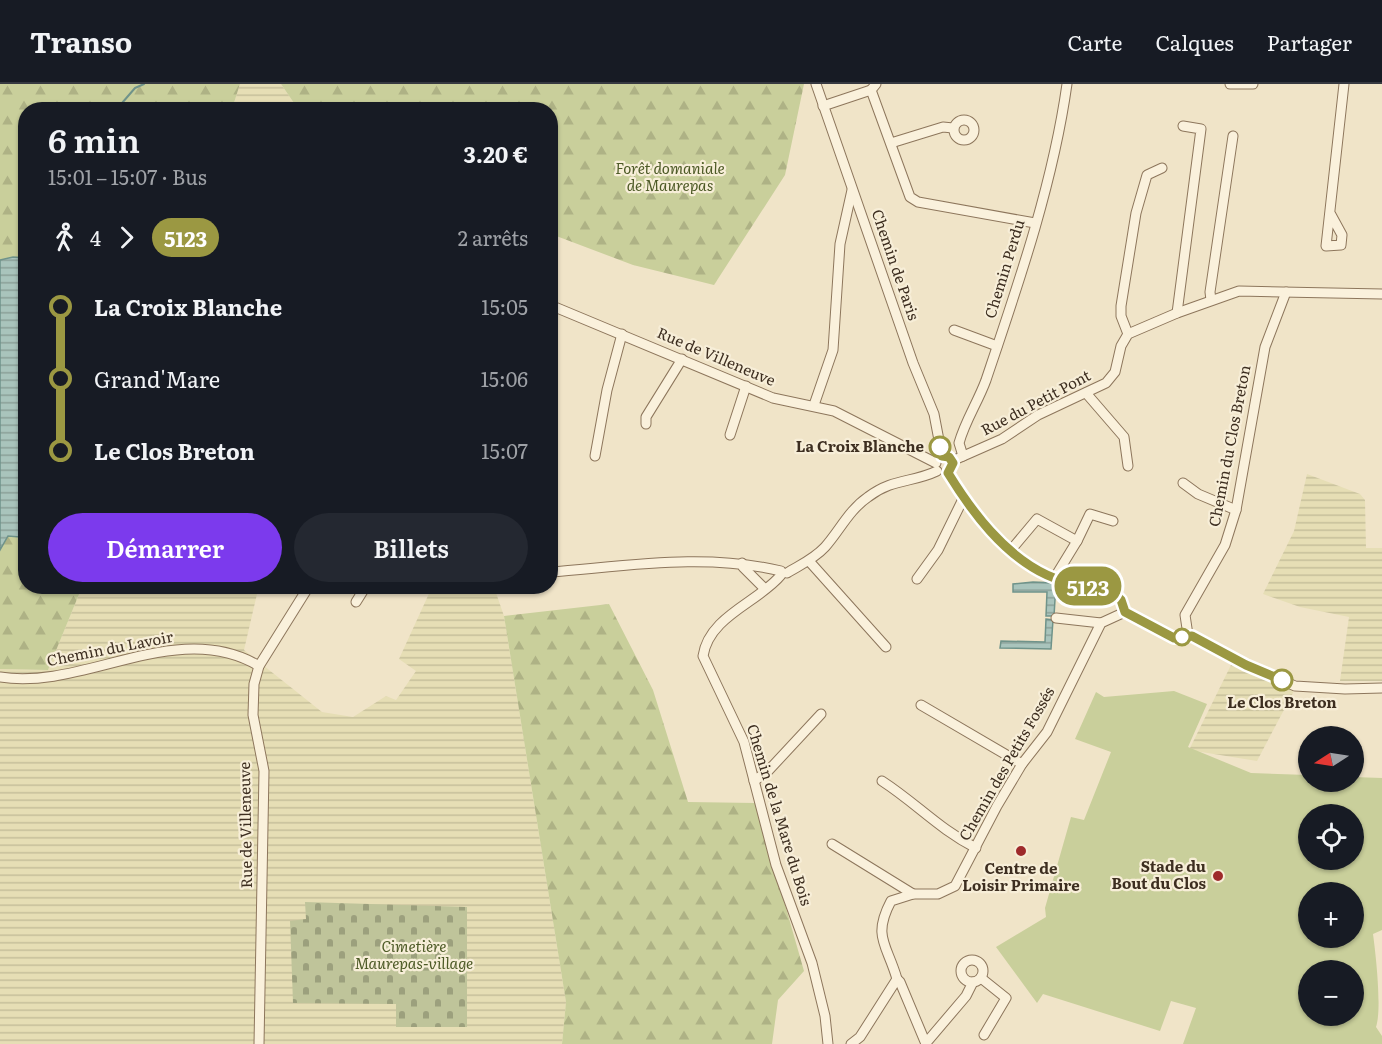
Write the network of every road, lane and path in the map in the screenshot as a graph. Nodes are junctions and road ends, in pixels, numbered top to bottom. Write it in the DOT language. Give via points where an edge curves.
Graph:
graph roads {
  1 [pos="816,84"];
  2 [pos="1067,84"];
  3 [pos="1230,84"];
  4 [pos="1253,84"];
  5 [pos="1344,84"];
  6 [pos="874,87"];
  7 [pos="823,106"];
  8 [pos="1183,126"];
  9 [pos="953,128"];
  10 [pos="1233,136"];
  11 [pos="891,143"];
  12 [pos="1162,168"];
  13 [pos="852,190"];
  14 [pos="1330,213"];
  15 [pos="1035,223"];
  16 [pos="1286,292"];
  17 [pos="1382,294"];
  18 [pos="1211,300"];
  19 [pos="558,308"];
  20 [pos="1177,313"];
  21 [pos="954,330"];
  22 [pos="622,334"];
  23 [pos="1128,334"];
  24 [pos="997,346"];
  25 [pos="682,359"];
  26 [pos="746,386"];
  27 [pos="1086,393"];
  28 [pos="814,405"];
  29 [pos="646,424"];
  30 [pos="730,435"];
  31 [pos="595,456"];
  32 [pos="963,456"];
  33 [pos="952,460"];
  34 [pos="938,463"];
  35 [pos="1128,466"];
  36 [pos="948,473"];
  37 [pos="1183,483"];
  38 [pos="963,499"];
  39 [pos="1236,510"];
  40 [pos="1113,521"];
  41 [pos="1077,541"];
  42 [pos="1011,550"];
  43 [pos="809,561"];
  44 [pos="742,563"];
  45 [pos="558,571"];
  46 [pos="783,573"];
  47 [pos="1055,577"];
  48 [pos="917,579"];
  49 [pos="764,588"];
  50 [pos="304,594"];
  51 [pos="362,594"];
  52 [pos="357,602"];
  53 [pos="1125,612"];
  54 [pos="1056,618"];
  55 [pos="1101,623"];
  56 [pos="1188,635"];
  57 [pos="886,647"];
  58 [pos="259,666"];
  59 [pos="0,677"];
  60 [pos="1382,688"];
  61 [pos="921,705"];
  62 [pos="821,714"];
  63 [pos="1022,764"];
  64 [pos="882,781"];
  65 [pos="754,782"];
  66 [pos="832,844"];
  67 [pos="976,848"];
  68 [pos="914,894"];
  69 [pos="897,979"];
  70 [pos="984,1035"];
  71 [pos="926,1043"];
  72 [pos="260,1044"];
  73 [pos="828,1044"];
  74 [pos="851,1044"];
  1 -- 7 [label="street, Chemin de Paris"];
  2 -- 15 [label="street, Chemin Perdu"];
  3 -- 4 [label="street"];
  5 -- 14 [label="street"];
  6 -- 7 [label="street"];
  6 -- 11 [label="street"];
  7 -- 13 [label="street, Chemin de Paris"];
  8 -- 20 [label="street" via="1201,129"];
  9 -- 11 [label="street" via="943,127"];
  10 -- 18 [label="street"];
  11 -- 15 [label="street" via="910,197 918,202"];
  12 -- 23 [label="street" via="1147,175 1136,213 1121,316"];
  13 -- 28 [label="street" via="840,244 833,350"];
  13 -- 34 [label="street, Chemin de Paris" via="934,414"];
  15 -- 24 [label="street, Chemin Perdu"];
  16 -- 17 [label="street"];
  16 -- 18 [label="street" via="1239,291"];
  16 -- 39 [label="street, Chemin du Clos Breton" via="1263,357"];
  18 -- 20 [label="street"];
  19 -- 22 [label="street, Rue de Villeneuve"];
  20 -- 23 [label="street"];
  21 -- 24 [label="street"];
  22 -- 25 [label="street, Rue de Villeneuve"];
  22 -- 31 [label="street"];
  23 -- 27 [label="street, Rue du Petit Pont" via="1115,372 1106,383"];
  24 -- 32 [label="street, Chemin Perdu" via="983,389 960,438"];
  25 -- 26 [label="street, Rue de Villeneuve"];
  25 -- 29 [label="street" via="646,417"];
  26 -- 28 [label="street, Rue de Villeneuve" via="773,398"];
  26 -- 30 [label="street"];
  27 -- 32 [label="street, Rue du Petit Pont"];
  27 -- 35 [label="street" via="1124,437"];
  28 -- 34 [label="street, Rue de Villeneuve" via="834,411"];
  32 -- 33 [label="street, Rue du Petit Pont"];
  33 -- 34 [label="street"];
  33 -- 36 [label="street" via="954,466"];
  34 -- 36 [label="street"];
  34 -- 43 [label="street" via="866,498"];
  36 -- 38 [label="street"];
  37 -- 39 [label="street"];
  38 -- 42 [label="street"];
  38 -- 48 [label="street" via="938,550"];
  39 -- 56 [label="street, Chemin du Clos Breton" via="1225,544 1185,615"];
  40 -- 41 [label="street" via="1090,514"];
  41 -- 42 [label="street" via="1037,519"];
  41 -- 47 [label="street"];
  42 -- 47 [label="street"];
  43 -- 46 [label="street"];
  43 -- 57 [label="street"];
  44 -- 45 [label="street" via="695,560"];
  44 -- 46 [label="street"];
  44 -- 49 [label="street"];
  46 -- 49 [label="street"];
  47 -- 53 [label="street" via="1117,596"];
  49 -- 65 [label="street, Chemin de la Mare du Bois" via="716,628 705,643 703,656 744,742"];
  50 -- 58 [label="street, Rue de Villeneuve"];
  51 -- 52 [label="street"];
  53 -- 55 [label="street"];
  53 -- 56 [label="street" via="1174,638"];
  54 -- 55 [label="street"];
  55 -- 63 [label="street, Chemin des Petits Fossés" via="1047,732"];
  56 -- 60 [label="street" via="1295,686"];
  58 -- 59 [label="street, Chemin du Lavoir" via="236,654 167,650 53,675 16,680"];
  58 -- 72 [label="street, Rue de Villeneuve" via="252,705 264,771"];
  61 -- 63 [label="street"];
  62 -- 65 [label="street"];
  63 -- 67 [label="street, Chemin des Petits Fossés"];
  64 -- 67 [label="street" via="950,835"];
  65 -- 73 [label="street, Chemin de la Mare du Bois" via="776,865 812,963"];
  66 -- 68 [label="street"];
  67 -- 68 [label="street, Chemin des Petits Fossés" via="955,886 938,894"];
  68 -- 69 [label="street, Chemin des Petits Fossés" via="891,901 880,924"];
  69 -- 71 [label="street"];
  69 -- 74 [label="street" via="860,1037"];
  70 -- 71 [label="street" via="1006,998 977,980"];
}
